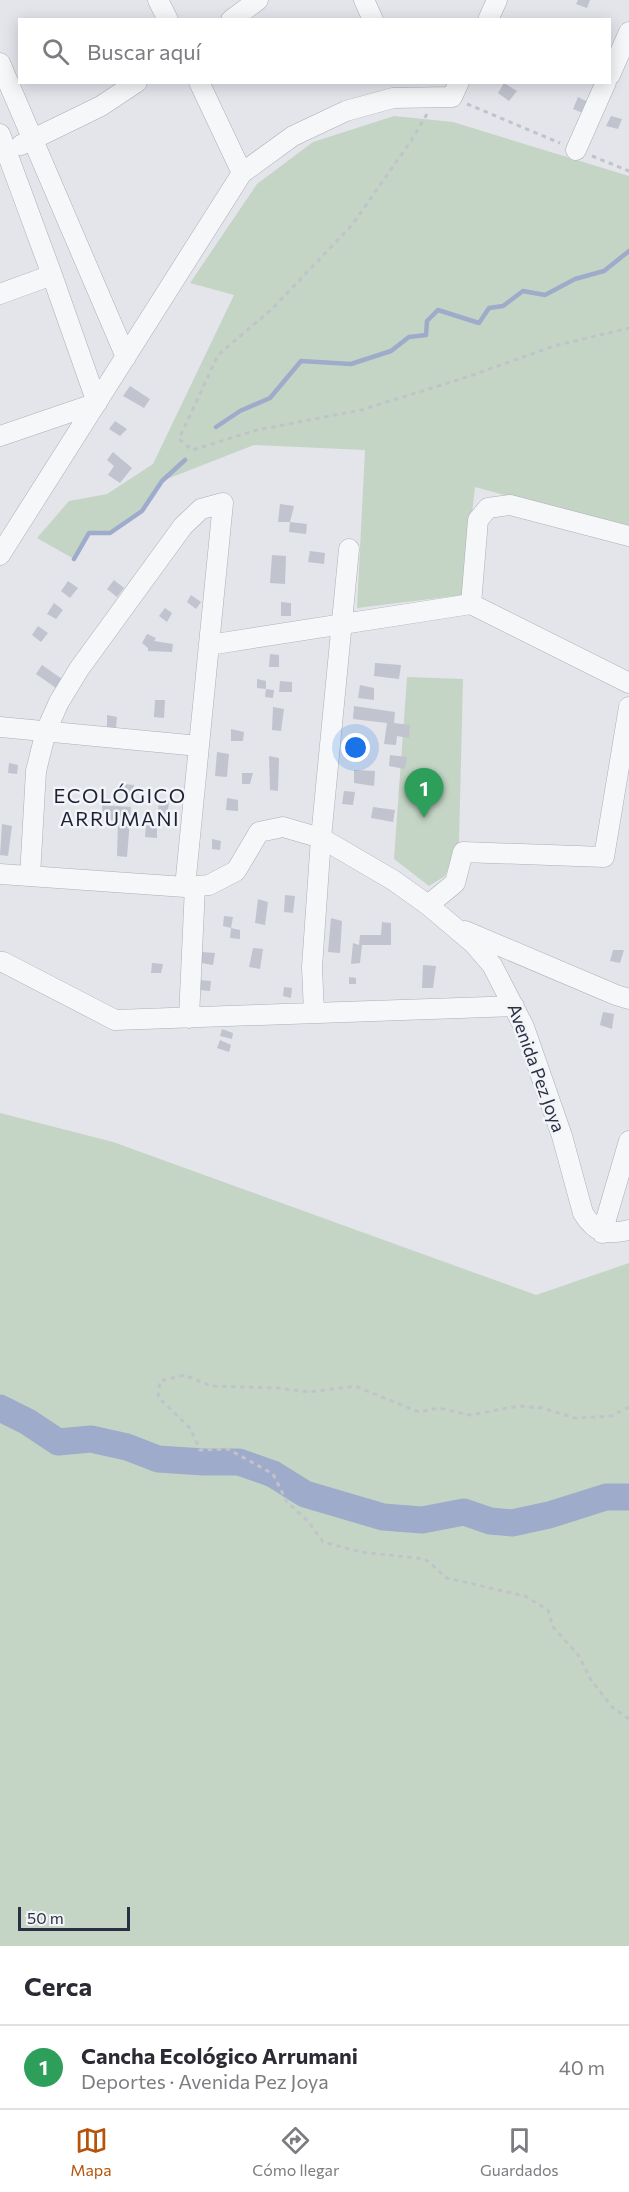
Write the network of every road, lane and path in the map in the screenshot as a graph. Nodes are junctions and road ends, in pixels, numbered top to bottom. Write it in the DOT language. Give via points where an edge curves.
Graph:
graph roads {
  1 [pos="158,0"];
  2 [pos="258,0"];
  3 [pos="364,0"];
  4 [pos="497,0"];
  5 [pos="167,18"];
  6 [pos="234,18"];
  7 [pos="372,18"];
  8 [pos="489,18"];
  9 [pos="629,32"];
  10 [pos="0,63"];
  11 [pos="611,71"];
  12 [pos="135,84"];
  13 [pos="200,84"];
  14 [pos="605,84"];
  15 [pos="391,90"];
  16 [pos="449,92"];
  17 [pos="33,139"];
  18 [pos="2,146"];
  19 [pos="576,150"];
  20 [pos="629,171"];
  21 [pos="242,173"];
  22 [pos="52,275"];
  23 [pos="0,294"];
  24 [pos="629,327"];
  25 [pos="126,357"];
  26 [pos="97,403"];
  27 [pos="0,436"];
  28 [pos="629,536"];
  29 [pos="350,549"];
  30 [pos="0,555"];
  31 [pos="471,604"];
  32 [pos="342,625"];
  33 [pos="209,645"];
  34 [pos="629,683"];
  35 [pos="629,707"];
  36 [pos="0,727"];
  37 [pos="46,731"];
  38 [pos="199,746"];
  39 [pos="321,838"];
  40 [pos="0,874"];
  41 [pos="30,876"];
  42 [pos="190,887"];
  43 [pos="428,905"];
  44 [pos="455,926"];
  45 [pos="0,962"];
  46 [pos="629,999"];
  47 [pos="514,1006"];
  48 [pos="314,1013"];
  49 [pos="189,1018"];
  50 [pos="629,1141"];
  51 [pos="629,1230"];
  52 [pos="602,1233"];
  53 [pos="629,1407"];
  54 [pos="629,1719"];
  1 -- 5 [label="street"];
  2 -- 6 [label="street"];
  3 -- 7 [label="street"];
  4 -- 8 [label="street"];
  9 -- 11 [label="street"];
  10 -- 17 [label="street"];
  12 -- 17 [label="street" via="101,106"];
  13 -- 21 [label="street"];
  14 -- 19 [label="street"];
  15 -- 16 [label="street"];
  15 -- 21 [label="street" via="293,136"];
  16 -- 19 [label="path"];
  16 -- 24 [label="path" via="352,225 272,309 218,355 179,439 192,450 256,430 361,410 554,346"];
  17 -- 18 [label="street"];
  17 -- 25 [label="street"];
  18 -- 22 [label="street"];
  19 -- 20 [label="path"];
  21 -- 25 [label="street"];
  22 -- 23 [label="street"];
  22 -- 26 [label="street"];
  25 -- 26 [label="street"];
  26 -- 27 [label="street"];
  26 -- 30 [label="street"];
  28 -- 31 [label="street" via="510,505 488,508 478,520"];
  29 -- 32 [label="street"];
  31 -- 32 [label="street"];
  31 -- 34 [label="street"];
  32 -- 33 [label="street"];
  32 -- 39 [label="street"];
  33 -- 37 [label="street" via="223,503 201,509 183,526 79,669"];
  33 -- 38 [label="street"];
  35 -- 43 [label="street" via="604,857 462,852 455,883"];
  36 -- 37 [label="street"];
  37 -- 38 [label="street"];
  37 -- 41 [label="street" via="36,771"];
  38 -- 42 [label="street"];
  39 -- 42 [label="street, Avenida Pez Joya" via="283,827 259,832 236,871 209,885"];
  39 -- 43 [label="street, Avenida Pez Joya"];
  39 -- 48 [label="street" via="312,967"];
  40 -- 41 [label="street, Avenida Pez Joya"];
  41 -- 42 [label="street, Avenida Pez Joya"];
  42 -- 49 [label="street"];
  43 -- 44 [label="street, Avenida Pez Joya"];
  44 -- 46 [label="street"];
  44 -- 47 [label="street, Avenida Pez Joya" via="492,965"];
  45 -- 49 [label="street" via="115,1020"];
  47 -- 48 [label="street"];
  47 -- 52 [label="street, Avenida Pez Joya" via="562,1136 583,1213"];
  48 -- 49 [label="street"];
  50 -- 52 [label="street"];
  51 -- 52 [label="street"];
  53 -- 54 [label="path" via="611,1416 575,1418 519,1406 470,1415 439,1408 419,1413 355,1386 309,1392 211,1386 185,1375 160,1381 158,1397 190,1428 200,1450 228,1449 273,1474 287,1502 323,1542 425,1559 447,1578 525,1596 548,1610 553,1627 579,1656 591,1680 612,1707"];
}
